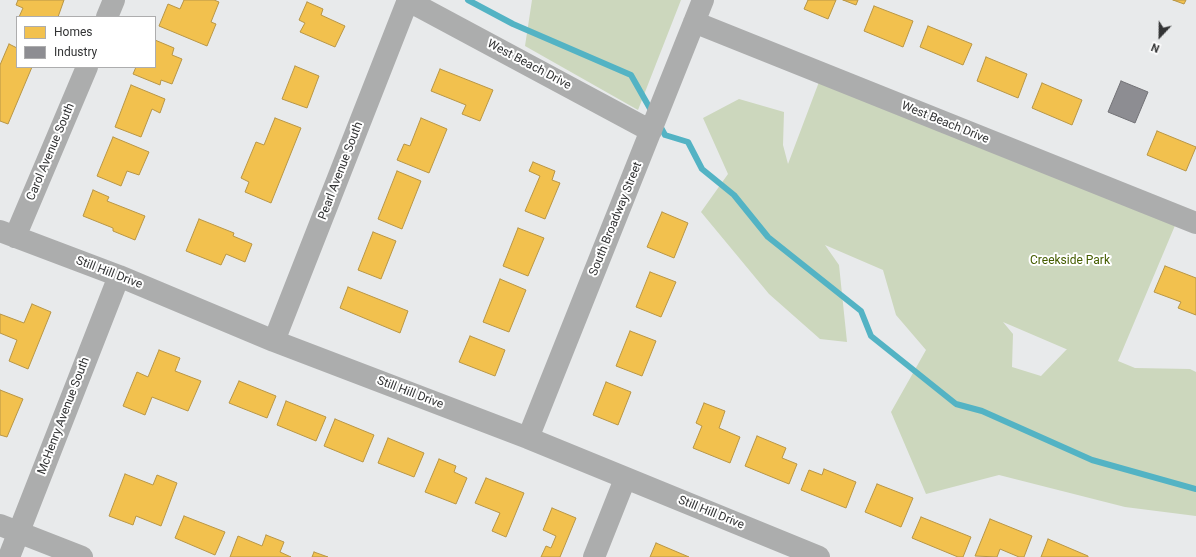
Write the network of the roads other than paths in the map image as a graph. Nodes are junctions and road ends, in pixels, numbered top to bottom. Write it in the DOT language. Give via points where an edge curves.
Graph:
graph roads {
  1 [pos="114,0"];
  2 [pos="408,0"];
  3 [pos="703,0"];
  4 [pos="107,16"];
  5 [pos="694,22"];
  6 [pos="86,68"];
  7 [pos="651,131"];
  8 [pos="1196,223"];
  9 [pos="8,234"];
  10 [pos="119,276"];
  11 [pos="274,341"];
  12 [pos="528,438"];
  13 [pos="626,479"];
  14 [pos="9,529"];
  15 [pos="9,557"];
  16 [pos="82,557"];
  17 [pos="594,557"];
  18 [pos="820,557"];
  1 -- 4 [label="street"];
  2 -- 7 [label="street, West Beach Drive"];
  2 -- 11 [label="street, Pearl Avenue South"];
  3 -- 5 [label="street, South Broadway Street"];
  5 -- 7 [label="street, South Broadway Street"];
  5 -- 8 [label="street, West Beach Drive"];
  6 -- 9 [label="street, Carol Avenue South"];
  7 -- 12 [label="street, South Broadway Street"];
  9 -- 10 [label="street, Still Hill Drive"];
  10 -- 11 [label="street, Still Hill Drive"];
  10 -- 14 [label="street, McHenry Avenue South"];
  11 -- 12 [label="street, Still Hill Drive"];
  12 -- 13 [label="street, Still Hill Drive"];
  13 -- 17 [label="street"];
  13 -- 18 [label="street, Still Hill Drive"];
  14 -- 15 [label="street, McHenry Avenue South"];
  14 -- 16 [label="street"];
}
